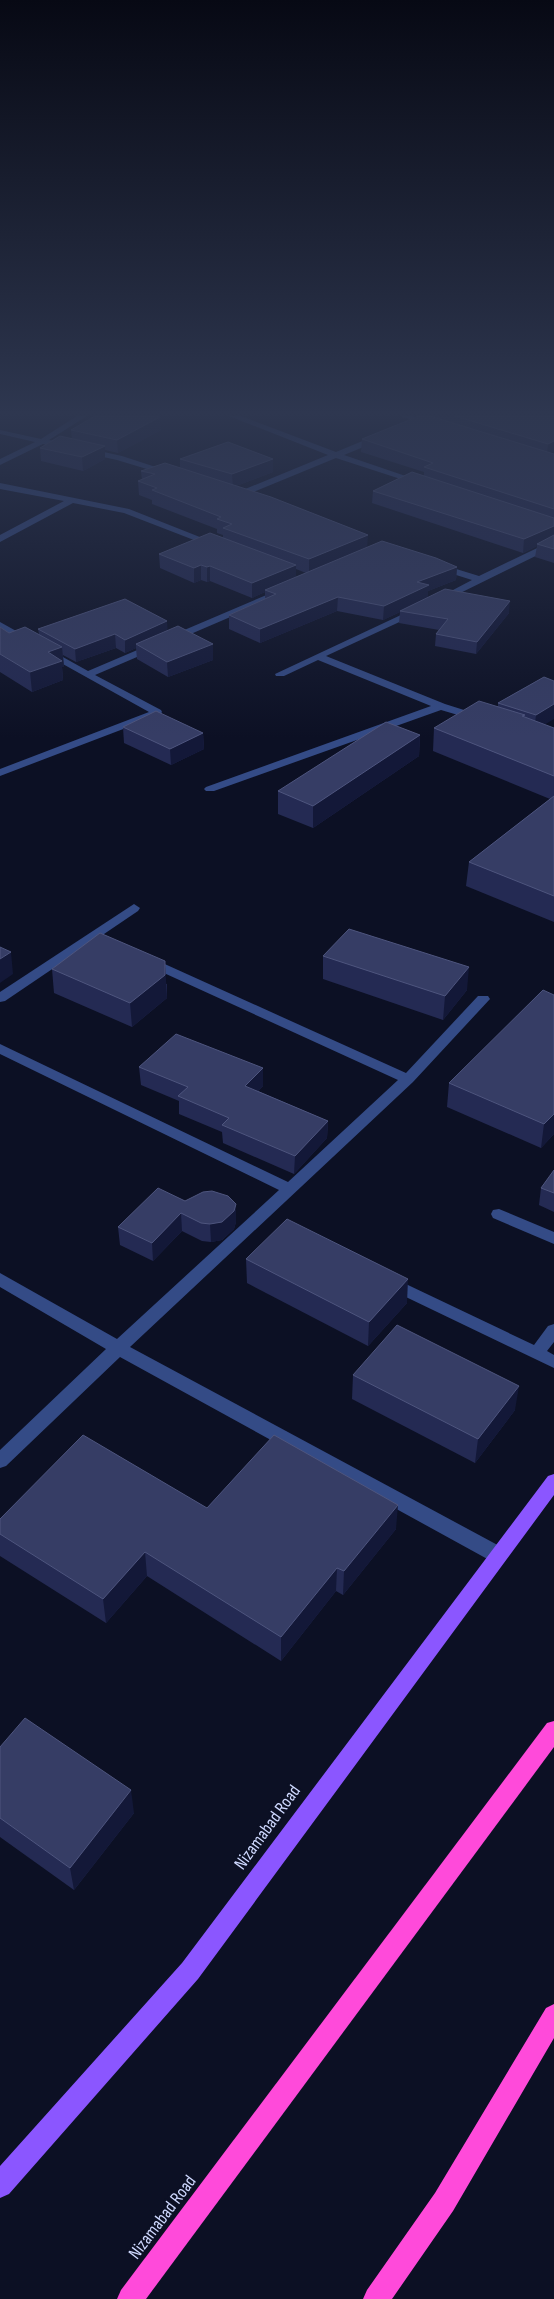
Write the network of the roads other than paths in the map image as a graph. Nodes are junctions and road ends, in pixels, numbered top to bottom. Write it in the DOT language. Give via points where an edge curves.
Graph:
graph roads {
  1 [pos="29,523"];
  2 [pos="159,523"];
  3 [pos="0,539"];
  4 [pos="554,544"];
  5 [pos="227,549"];
  6 [pos="426,563"];
  7 [pos="481,580"];
  8 [pos="291,587"];
  9 [pos="0,625"];
  10 [pos="319,657"];
  11 [pos="280,674"];
  12 [pos="87,675"];
  13 [pos="441,706"];
  14 [pos="488,721"];
  15 [pos="0,773"];
  16 [pos="210,789"];
  17 [pos="134,908"];
  18 [pos="91,935"];
  19 [pos="110,943"];
  20 [pos="137,956"];
  21 [pos="0,998"];
  22 [pos="483,999"];
  23 [pos="0,1048"];
  24 [pos="408,1079"];
  25 [pos="289,1189"];
  26 [pos="499,1214"];
  27 [pos="554,1238"];
  28 [pos="373,1275"];
  29 [pos="0,1279"];
  30 [pos="554,1330"];
  31 [pos="118,1348"];
  32 [pos="536,1354"];
  33 [pos="554,1362"];
  34 [pos="0,1461"];
  35 [pos="554,1481"];
  36 [pos="498,1555"];
  37 [pos="554,1730"];
  38 [pos="554,2016"];
  39 [pos="0,2185"];
  40 [pos="130,2299"];
  41 [pos="376,2299"];
  1 -- 3 [label="street"];
  2 -- 5 [label="street"];
  4 -- 7 [label="street"];
  6 -- 7 [label="street"];
  7 -- 10 [label="street"];
  8 -- 12 [label="street"];
  9 -- 12 [label="street"];
  10 -- 11 [label="street"];
  10 -- 13 [label="street"];
  12 -- 15 [label="street" via="157,712"];
  13 -- 14 [label="street"];
  13 -- 16 [label="street"];
  17 -- 18 [label="street"];
  18 -- 19 [label="street"];
  18 -- 21 [label="street"];
  20 -- 24 [label="street"];
  22 -- 24 [label="street"];
  23 -- 25 [label="street"];
  24 -- 25 [label="street"];
  25 -- 31 [label="street"];
  26 -- 27 [label="street"];
  28 -- 32 [label="street"];
  29 -- 31 [label="street"];
  30 -- 32 [label="street"];
  31 -- 34 [label="street"];
  31 -- 36 [label="street"];
  32 -- 33 [label="street"];
  35 -- 36 [label="main road, Nizamabad Road"];
  36 -- 39 [label="main road, Nizamabad Road" via="190,1971"];
  37 -- 40 [label="highway, Nizamabad Road"];
  38 -- 41 [label="highway" via="444,2202"];
}
